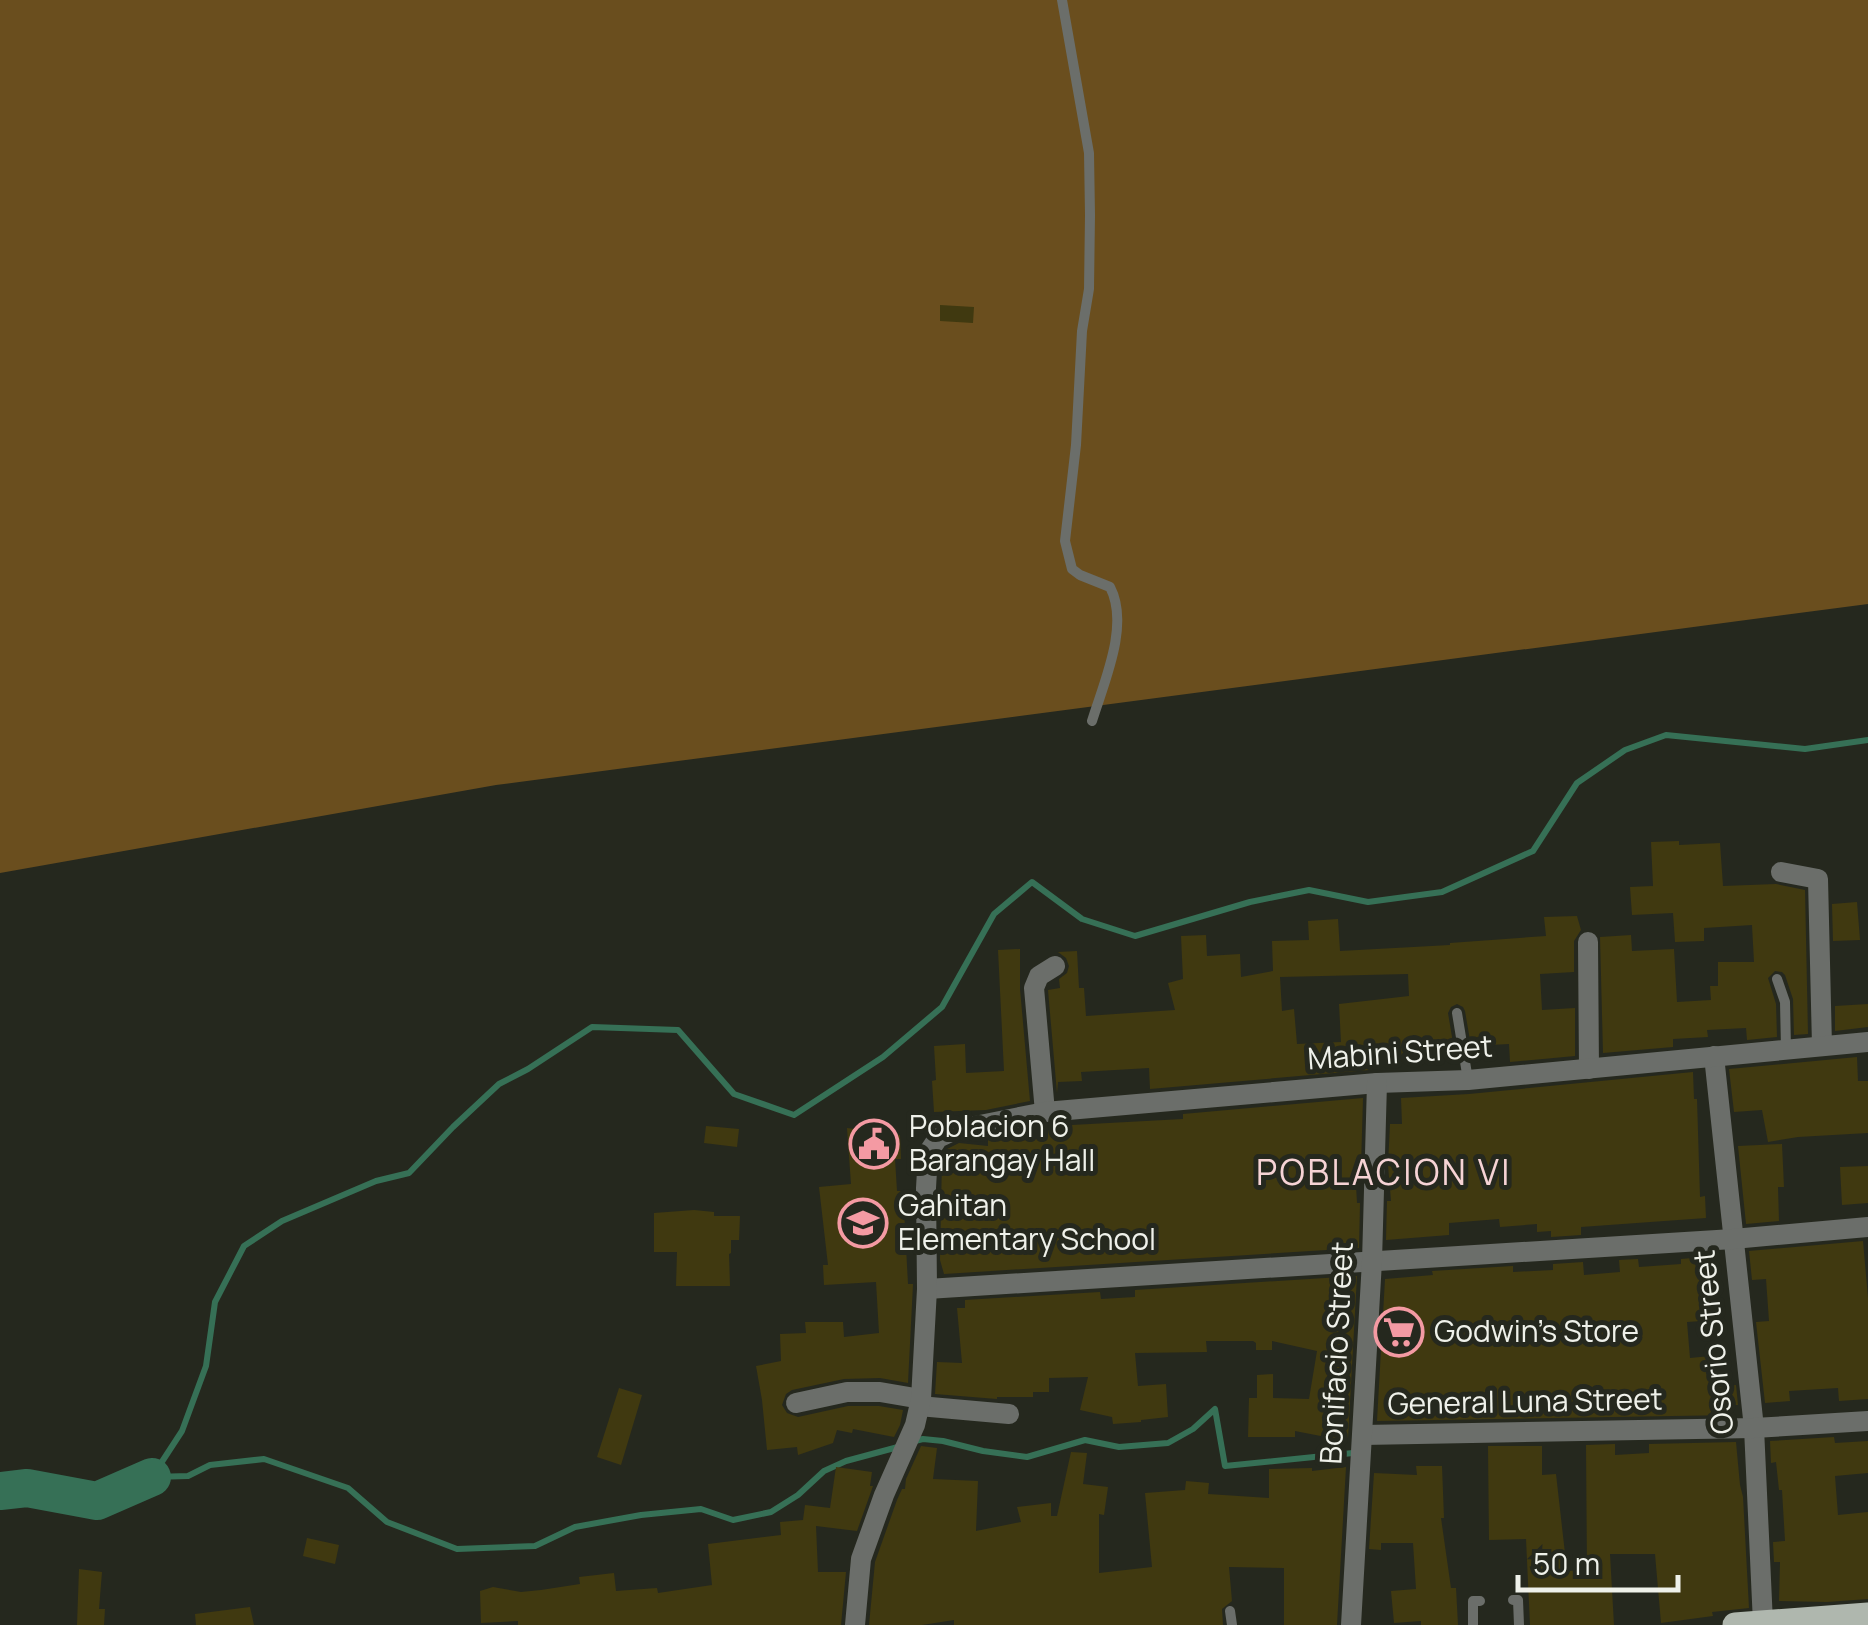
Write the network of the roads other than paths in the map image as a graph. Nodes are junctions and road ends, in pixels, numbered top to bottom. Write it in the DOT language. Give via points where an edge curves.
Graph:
graph roads {
  1 [pos="1062,0"];
  2 [pos="1092,721"];
  3 [pos="1781,872"];
  4 [pos="1588,942"];
  5 [pos="1055,966"];
  6 [pos="1777,979"];
  7 [pos="1457,1013"];
  8 [pos="1868,1042"];
  9 [pos="1822,1046"];
  10 [pos="1786,1050"];
  11 [pos="1714,1056"];
  12 [pos="1589,1068"];
  13 [pos="1468,1080"];
  14 [pos="1377,1083"];
  15 [pos="1046,1112"];
  16 [pos="1868,1226"];
  17 [pos="1733,1239"];
  18 [pos="1372,1260"];
  19 [pos="927,1289"];
  20 [pos="796,1403"];
  21 [pos="919,1410"];
  22 [pos="1009,1414"];
  23 [pos="1868,1421"];
  24 [pos="1754,1428"];
  25 [pos="1363,1435"];
  26 [pos="1513,1600"];
  27 [pos="1480,1601"];
  28 [pos="1230,1612"];
  29 [pos="1868,1616"];
  30 [pos="1763,1624"];
  31 [pos="855,1625"];
  32 [pos="1232,1625"];
  33 [pos="1350,1625"];
  34 [pos="1474,1625"];
  35 [pos="1519,1625"];
  36 [pos="1736,1625"];
  1 -- 2 [label="lane" via="1089,153 1090,215 1064,541 1072,570 1110,587 1119,620"];
  3 -- 9 [label="street" via="1818,879"];
  4 -- 12 [label="street"];
  5 -- 15 [label="street" via="1034,988"];
  6 -- 10 [label="lane" via="1785,1002"];
  7 -- 13 [label="lane"];
  8 -- 9 [label="street, Mabini Street"];
  9 -- 10 [label="street, Mabini Street"];
  10 -- 11 [label="street, Mabini Street"];
  11 -- 12 [label="street, Mabini Street"];
  11 -- 17 [label="street, Osorio Street"];
  12 -- 13 [label="street, Mabini Street"];
  13 -- 14 [label="street, Mabini Street"];
  14 -- 15 [label="street, Mabini Street"];
  14 -- 18 [label="street, Bonifacio Street"];
  15 -- 19 [label="street, Mabini Street" via="955,1130 928,1152"];
  16 -- 17 [label="street"];
  17 -- 18 [label="street"];
  17 -- 24 [label="street, Osorio Street"];
  18 -- 19 [label="street"];
  18 -- 25 [label="street, Bonifacio Street"];
  19 -- 21 [label="street"];
  20 -- 21 [label="street" via="880,1392"];
  21 -- 22 [label="street"];
  21 -- 31 [label="street" via="861,1559"];
  23 -- 24 [label="street, General Luna Street"];
  24 -- 25 [label="street, General Luna Street"];
  24 -- 30 [label="street, Osorio Street"];
  25 -- 33 [label="street, Bonifacio Street"];
  26 -- 35 [label="lane"];
  27 -- 34 [label="lane" via="1473,1601"];
  28 -- 32 [label="lane"];
  29 -- 30 [label="main road"];
  30 -- 36 [label="main road"];
}
